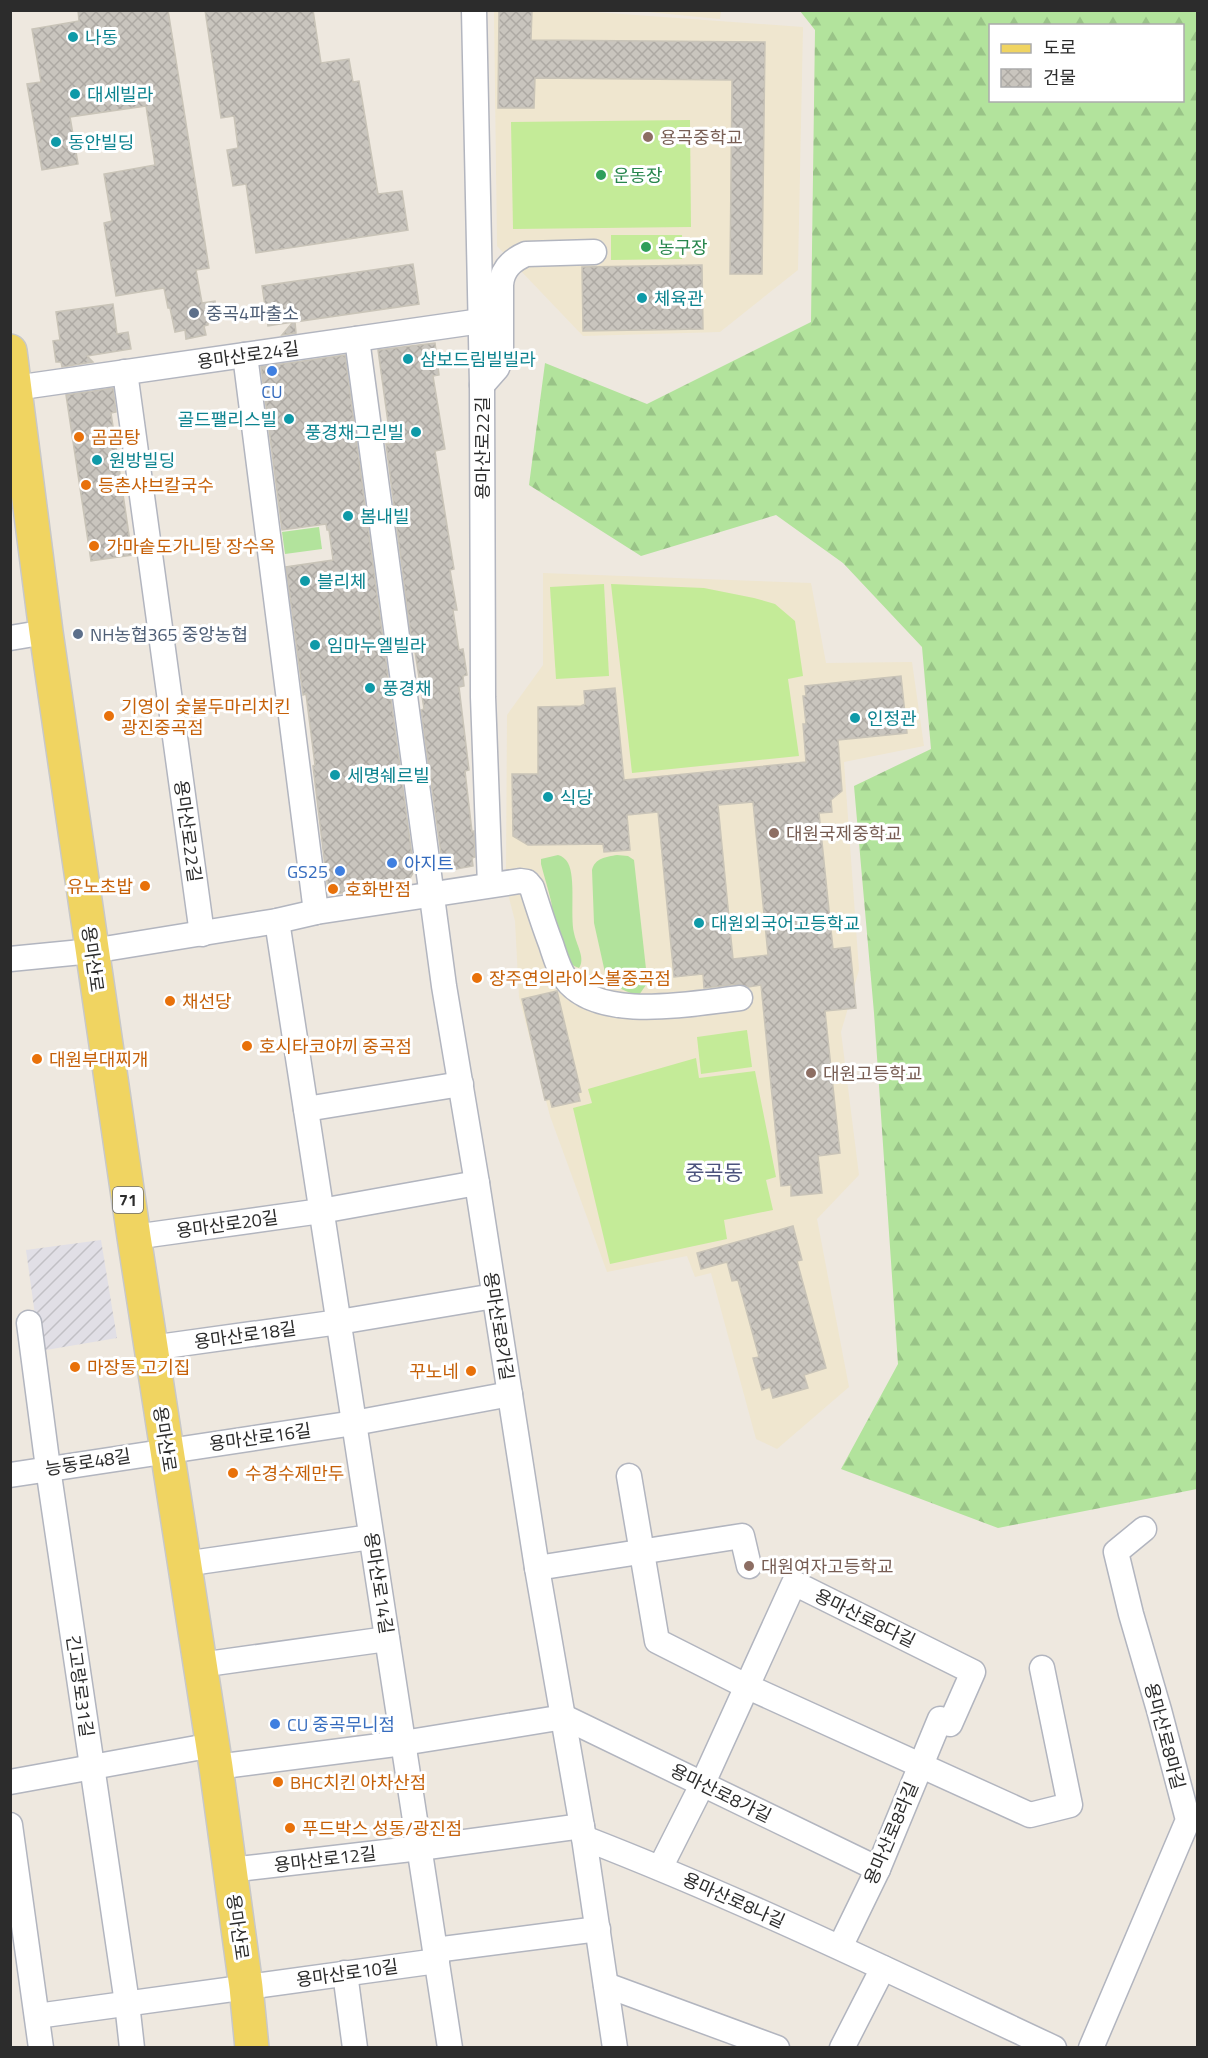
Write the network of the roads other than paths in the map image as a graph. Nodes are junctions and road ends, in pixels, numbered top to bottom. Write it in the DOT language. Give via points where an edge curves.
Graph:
graph roads {
  1 [pos="474,10"];
  2 [pos="594,252"];
  3 [pos="481,321"];
  4 [pos="357,339"];
  5 [pos="10,351"];
  6 [pos="245,355"];
  7 [pos="125,372"];
  8 [pos="482,385"];
  9 [pos="15,388"];
  10 [pos="46,632"];
  11 [pos="10,638"];
  12 [pos="490,885"];
  13 [pos="431,895"];
  14 [pos="316,912"];
  15 [pos="277,921"];
  16 [pos="202,934"];
  17 [pos="92,951"];
  18 [pos="10,959"];
  19 [pos="740,998"];
  20 [pos="461,1084"];
  21 [pos="306,1109"];
  22 [pos="477,1183"];
  23 [pos="321,1211"];
  24 [pos="134,1237"];
  25 [pos="494,1296"];
  26 [pos="339,1322"];
  27 [pos="29,1323"];
  28 [pos="151,1348"];
  29 [pos="510,1394"];
  30 [pos="354,1424"];
  31 [pos="166,1450"];
  32 [pos="48,1468"];
  33 [pos="10,1475"];
  34 [pos="629,1476"];
  35 [pos="1143,1529"];
  36 [pos="371,1537"];
  37 [pos="642,1551"];
  38 [pos="184,1564"];
  39 [pos="749,1566"];
  40 [pos="537,1568"];
  41 [pos="387,1640"];
  42 [pos="200,1665"];
  43 [pos="1042,1668"];
  44 [pos="747,1686"];
  45 [pos="564,1716"];
  46 [pos="403,1743"];
  47 [pos="214,1756"];
  48 [pos="920,1765"];
  49 [pos="92,1767"];
  50 [pos="10,1782"];
  51 [pos="702,1785"];
  52 [pos="10,1825"];
  53 [pos="583,1832"];
  54 [pos="420,1848"];
  55 [pos="660,1868"];
  56 [pos="878,1869"];
  57 [pos="230,1870"];
  58 [pos="598,1929"];
  59 [pos="840,1947"];
  60 [pos="436,1955"];
  61 [pos="883,1968"];
  62 [pos="345,1973"];
  63 [pos="606,1985"];
  64 [pos="246,1987"];
  65 [pos="127,2003"];
  66 [pos="36,2016"];
  67 [pos="41,2048"];
  68 [pos="132,2048"];
  69 [pos="252,2048"];
  70 [pos="355,2048"];
  71 [pos="450,2048"];
  72 [pos="615,2048"];
  73 [pos="777,2048"];
  74 [pos="842,2048"];
  75 [pos="1054,2048"];
  76 [pos="1090,2048"];
  1 -- 3 [label="street, 용마산로22길"];
  2 -- 8 [label="street" via="526,254 506,269 501,285 501,358"];
  3 -- 4 [label="street, 용마산로24길"];
  3 -- 8 [label="street, 용마산로22길"];
  4 -- 6 [label="street, 용마산로24길"];
  4 -- 13 [label="street"];
  5 -- 9 [label="main road, 용마산로 / 71"];
  6 -- 7 [label="street, 용마산로24길"];
  6 -- 14 [label="street"];
  7 -- 9 [label="street, 용마산로24길"];
  7 -- 16 [label="street, 용마산로22길"];
  8 -- 12 [label="street, 용마산로22길" via="483,708"];
  9 -- 10 [label="main road, 용마산로 / 71"];
  10 -- 11 [label="street"];
  10 -- 17 [label="main road, 용마산로 / 71"];
  12 -- 13 [label="street"];
  12 -- 19 [label="street" via="520,881 530,885 560,970 571,985 586,995 613,1004 655,1007"];
  13 -- 14 [label="street"];
  13 -- 20 [label="street, 용마산로8가길"];
  14 -- 15 [label="street"];
  15 -- 16 [label="street"];
  15 -- 21 [label="street"];
  16 -- 17 [label="street"];
  17 -- 18 [label="street"];
  17 -- 24 [label="main road, 용마산로 / 71"];
  20 -- 21 [label="street"];
  20 -- 22 [label="street, 용마산로8가길"];
  21 -- 23 [label="street"];
  22 -- 23 [label="street, 용마산로20길"];
  22 -- 25 [label="street, 용마산로8가길"];
  23 -- 24 [label="street, 용마산로20길"];
  23 -- 26 [label="street"];
  24 -- 28 [label="main road, 용마산로 / 71"];
  25 -- 26 [label="street, 용마산로18길"];
  25 -- 29 [label="street, 용마산로8가길"];
  26 -- 28 [label="street, 용마산로18길"];
  26 -- 30 [label="street"];
  27 -- 32 [label="street, 긴고랑로31길"];
  28 -- 31 [label="main road, 용마산로 / 71"];
  29 -- 30 [label="street, 용마산로16길"];
  29 -- 40 [label="street, 용마산로8가길"];
  30 -- 31 [label="street, 용마산로16길"];
  30 -- 36 [label="street, 용마산로14길"];
  31 -- 32 [label="street, 능동로48길"];
  31 -- 38 [label="main road, 용마산로 / 71"];
  32 -- 33 [label="street, 능동로48길"];
  32 -- 49 [label="street, 긴고랑로31길"];
  34 -- 37 [label="street"];
  35 -- 76 [label="street, 용마산로8마길" via="1116,1552 1188,1820"];
  36 -- 38 [label="street"];
  36 -- 41 [label="street, 용마산로14길"];
  37 -- 39 [label="street" via="742,1536"];
  37 -- 40 [label="street"];
  37 -- 44 [label="street" via="657,1641"];
  38 -- 42 [label="main road, 용마산로 / 71"];
  40 -- 45 [label="street, 용마산로8가길"];
  41 -- 42 [label="street"];
  41 -- 46 [label="street, 용마산로14길"];
  42 -- 47 [label="main road, 용마산로 / 71"];
  43 -- 48 [label="street, 용마산로8라길" via="1070,1805 1030,1815"];
  44 -- 48 [label="street"];
  44 -- 48 [label="street, 용마산로8다길" via="794,1583 973,1672 950,1724 940,1719"];
  44 -- 51 [label="street, 용마산로8다길"];
  45 -- 46 [label="street"];
  45 -- 51 [label="street, 용마산로8가길"];
  45 -- 53 [label="street, 용마산로8가길"];
  46 -- 47 [label="street"];
  46 -- 54 [label="street"];
  47 -- 49 [label="street"];
  47 -- 57 [label="main road, 용마산로 / 71"];
  48 -- 56 [label="street, 용마산로8라길"];
  49 -- 50 [label="street"];
  49 -- 65 [label="street, 긴고랑로31길"];
  51 -- 55 [label="street, 용마산로8다길"];
  51 -- 56 [label="street, 용마산로8가길"];
  52 -- 66 [label="street"];
  53 -- 54 [label="street, 용마산로12길"];
  53 -- 55 [label="street, 용마산로8나길"];
  53 -- 58 [label="street, 용마산로8가길"];
  54 -- 57 [label="street, 용마산로12길"];
  54 -- 60 [label="street"];
  55 -- 59 [label="street, 용마산로8나길"];
  56 -- 59 [label="street, 용마산로8라길"];
  57 -- 64 [label="main road, 용마산로 / 71"];
  58 -- 60 [label="street, 용마산로10길"];
  58 -- 63 [label="street, 용마산로8가길"];
  59 -- 61 [label="street, 용마산로8나길"];
  60 -- 62 [label="street, 용마산로10길"];
  60 -- 71 [label="street"];
  61 -- 74 [label="street"];
  61 -- 75 [label="street, 용마산로8나길"];
  62 -- 64 [label="street, 용마산로10길"];
  62 -- 70 [label="street"];
  63 -- 72 [label="street, 용마산로8가길"];
  63 -- 73 [label="street"];
  64 -- 65 [label="street, 용마산로10길"];
  64 -- 69 [label="main road, 용마산로 / 71"];
  65 -- 66 [label="street, 용마산로10길"];
  65 -- 68 [label="street, 긴고랑로31길"];
  66 -- 67 [label="street"];
}
